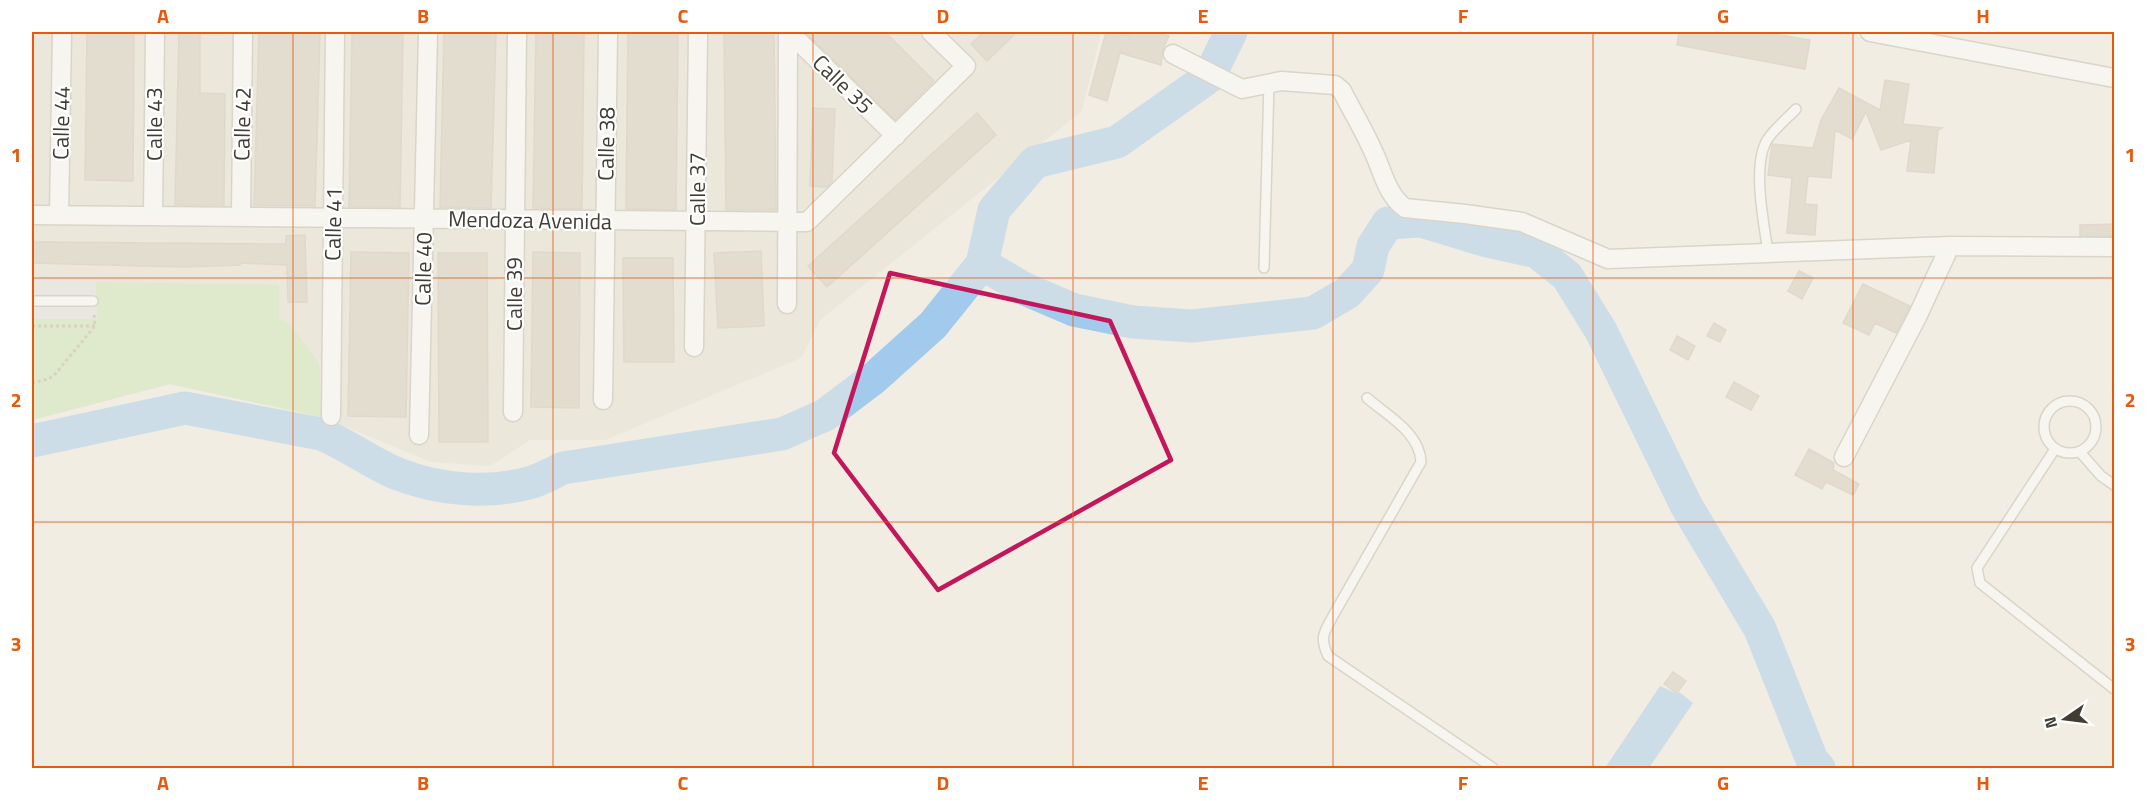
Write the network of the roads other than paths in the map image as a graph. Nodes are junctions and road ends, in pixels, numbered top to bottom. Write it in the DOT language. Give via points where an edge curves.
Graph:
graph roads {
  1 [pos="62,32"];
  2 [pos="154,32"];
  3 [pos="243,32"];
  4 [pos="335,32"];
  5 [pos="428,32"];
  6 [pos="517,32"];
  7 [pos="608,32"];
  8 [pos="698,32"];
  9 [pos="789,32"];
  10 [pos="1870,32"];
  11 [pos="937,34"];
  12 [pos="1173,54"];
  13 [pos="2115,78"];
  14 [pos="1269,83"];
  15 [pos="1796,109"];
  16 [pos="896,136"];
  17 [pos="32,215"];
  18 [pos="59,215"];
  19 [pos="153,216"];
  20 [pos="241,217"];
  21 [pos="333,218"];
  22 [pos="424,219"];
  23 [pos="514,220"];
  24 [pos="606,221"];
  25 [pos="696,222"];
  26 [pos="788,223"];
  27 [pos="1950,246"];
  28 [pos="2115,247"];
  29 [pos="1768,252"];
  30 [pos="1264,268"];
  31 [pos="32,301"];
  32 [pos="93,301"];
  33 [pos="787,304"];
  34 [pos="694,347"];
  35 [pos="1367,398"];
  36 [pos="603,400"];
  37 [pos="513,412"];
  38 [pos="331,416"];
  39 [pos="419,435"];
  40 [pos="2055,449"];
  41 [pos="2080,452"];
  42 [pos="1844,457"];
  43 [pos="2115,485"];
  44 [pos="2115,689"];
  45 [pos="1493,768"];
  1 -- 18 [label="street, Calle 44"];
  2 -- 19 [label="street, Calle 43"];
  3 -- 20 [label="street, Calle 42"];
  4 -- 21 [label="street, Calle 41"];
  5 -- 22 [label="street, Calle 40"];
  6 -- 23 [label="street, Calle 39"];
  7 -- 24 [label="street, Calle 38"];
  8 -- 25 [label="street, Calle 37"];
  9 -- 16 [label="street, Calle 35"];
  9 -- 26 [label="street"];
  10 -- 13 [label="street"];
  11 -- 16 [label="street, Mendoza Avenida" via="966,66"];
  12 -- 14 [label="street" via="1242,89"];
  14 -- 29 [label="street" via="1335,85 1342,91 1389,191 1406,208 1522,222 1608,259"];
  14 -- 30 [label="lane"];
  15 -- 29 [label="lane" via="1765,143 1759,171"];
  16 -- 26 [label="street, Mendoza Avenida" via="807,222"];
  17 -- 18 [label="street, Mendoza Avenida"];
  18 -- 19 [label="street, Mendoza Avenida"];
  19 -- 20 [label="street, Mendoza Avenida"];
  20 -- 21 [label="street, Mendoza Avenida"];
  21 -- 22 [label="street, Mendoza Avenida"];
  21 -- 38 [label="street, Calle 41"];
  22 -- 23 [label="street, Mendoza Avenida"];
  22 -- 39 [label="street, Calle 40"];
  23 -- 24 [label="street, Mendoza Avenida"];
  23 -- 37 [label="street, Calle 39"];
  24 -- 25 [label="street, Mendoza Avenida"];
  24 -- 36 [label="street, Calle 38"];
  25 -- 26 [label="street, Mendoza Avenida"];
  25 -- 34 [label="street, Calle 37"];
  26 -- 33 [label="street"];
  27 -- 28 [label="street"];
  27 -- 29 [label="street"];
  27 -- 42 [label="street"];
  31 -- 32 [label="lane"];
  35 -- 45 [label="lane" via="1414,438 1421,451 1421,462 1322,642 1328,656"];
  40 -- 41 [label="lane" via="2066,454"];
  40 -- 41 [label="lane" via="2046,440 2045,418 2054,406 2068,401 2085,406 2095,420 2094,438"];
  40 -- 44 [label="lane" via="1977,568 1980,583"];
  41 -- 43 [label="lane" via="2101,476"];
}
